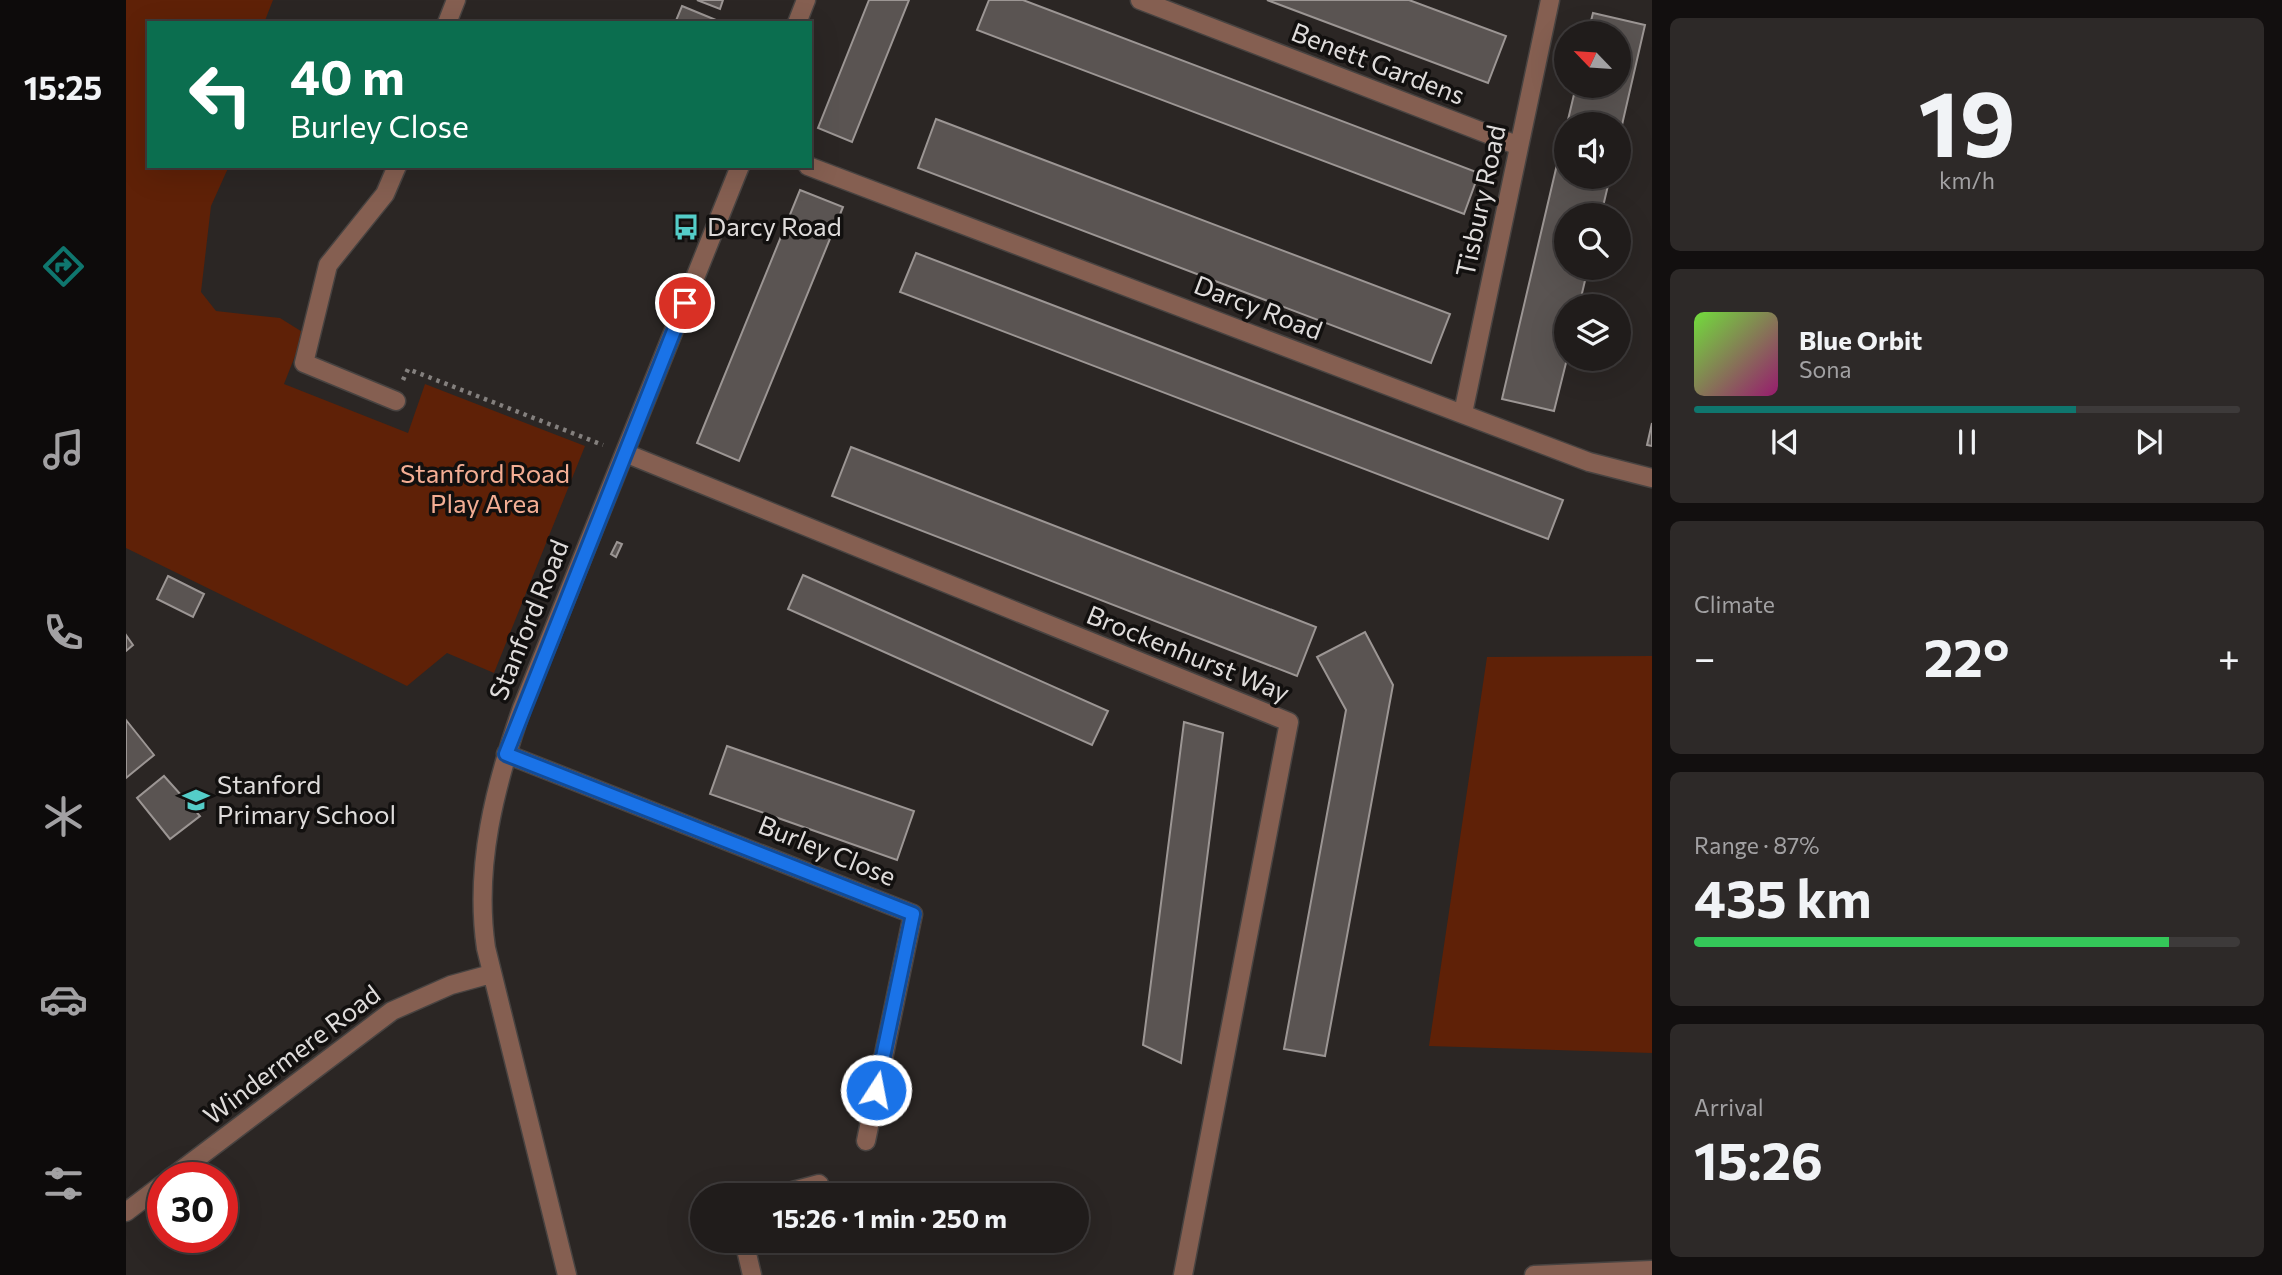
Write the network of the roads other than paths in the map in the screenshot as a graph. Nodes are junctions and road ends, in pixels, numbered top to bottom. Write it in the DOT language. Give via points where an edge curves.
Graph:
graph roads {
  1 [pos="456,0"];
  2 [pos="806,0"];
  3 [pos="1140,0"];
  4 [pos="1550,0"];
  5 [pos="448,21"];
  6 [pos="798,21"];
  7 [pos="1520,146"];
  8 [pos="396,168"];
  9 [pos="739,168"];
  10 [pos="812,168"];
  11 [pos="396,401"];
  12 [pos="1463,413"];
  13 [pos="625,453"];
  14 [pos="1652,478"];
  15 [pos="506,754"];
  16 [pos="491,974"];
  17 [pos="866,1141"];
  18 [pos="192,1162"];
  19 [pos="147,1196"];
  20 [pos="126,1212"];
  21 [pos="747,1253"];
  22 [pos="1652,1270"];
  23 [pos="567,1275"];
  24 [pos="752,1275"];
  25 [pos="1183,1275"];
  26 [pos="1534,1275"];
  1 -- 5 [label="street"];
  2 -- 6 [label="street"];
  3 -- 7 [label="street, Benett Gardens"];
  4 -- 7 [label="street, Tisbury Road"];
  7 -- 12 [label="street, Tisbury Road"];
  8 -- 11 [label="street" via="384,194 328,265 304,363"];
  9 -- 13 [label="street, Stanford Road"];
  10 -- 12 [label="street, Darcy Road"];
  12 -- 14 [label="street, Darcy Road" via="1589,462"];
  13 -- 15 [label="street, Stanford Road"];
  13 -- 25 [label="street, Brockenhurst Way" via="1289,722"];
  15 -- 16 [label="street, Stanford Road" via="491,815 482,884 481,918"];
  15 -- 17 [label="street, Burley Close" via="913,914"];
  16 -- 18 [label="street, Windermere Road" via="451,985 392,1011"];
  16 -- 23 [label="street, Stanford Road"];
  19 -- 20 [label="street"];
  21 -- 24 [label="street"];
  22 -- 26 [label="street"];
}
